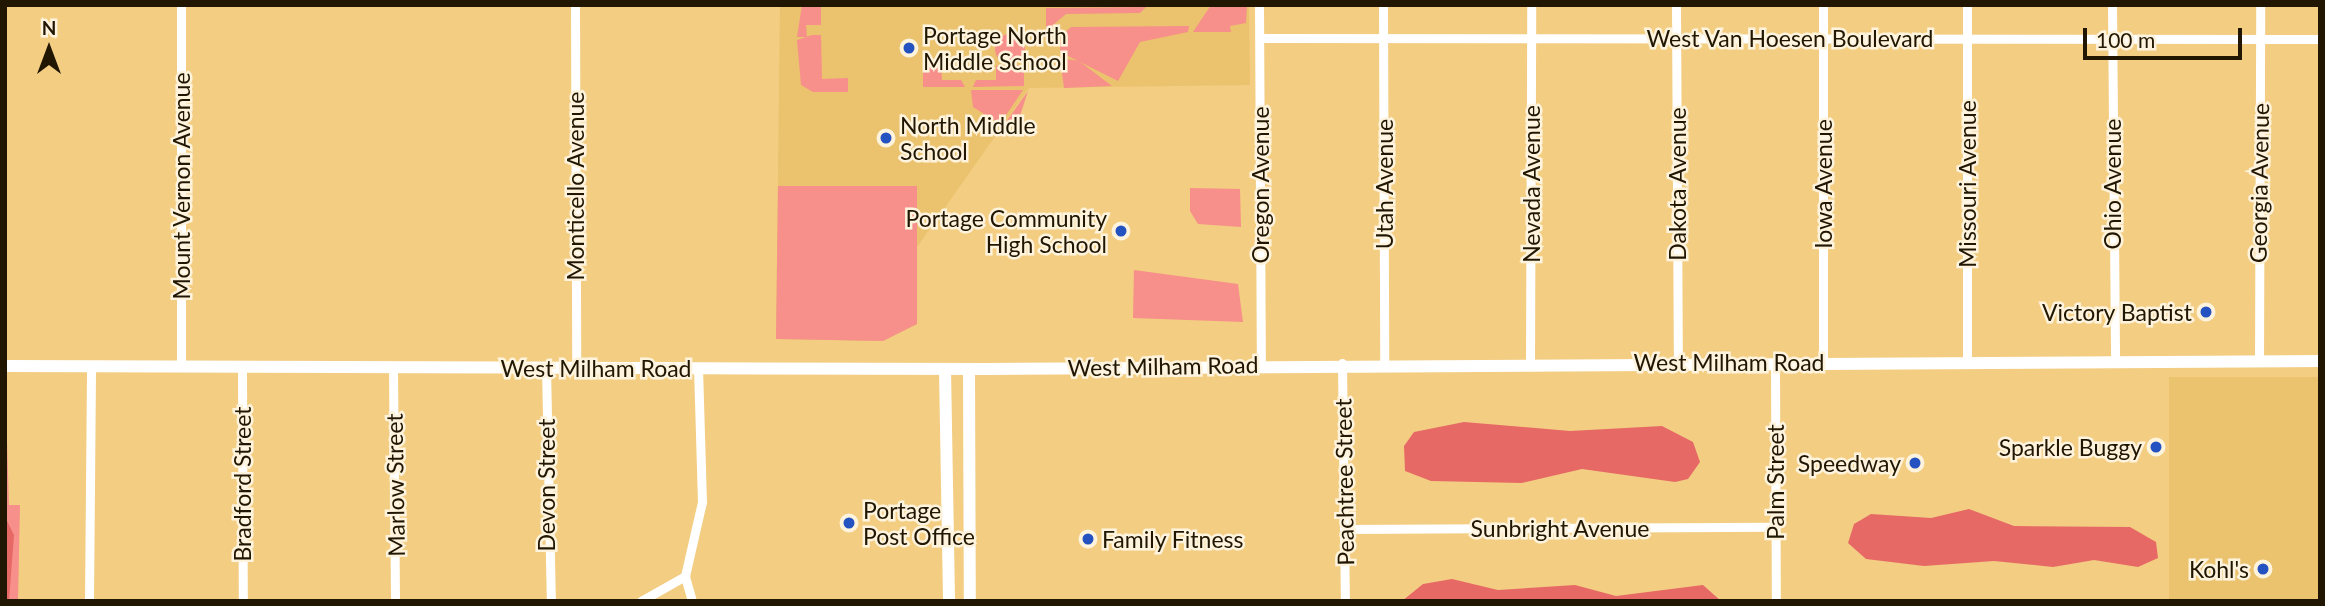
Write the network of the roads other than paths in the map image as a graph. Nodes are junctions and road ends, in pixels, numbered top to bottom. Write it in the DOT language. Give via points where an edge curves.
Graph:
graph roads {
  1 [pos="181,5"];
  2 [pos="575,5"];
  3 [pos="1259,5"];
  4 [pos="1383,5"];
  5 [pos="1531,5"];
  6 [pos="1676,5"];
  7 [pos="1823,5"];
  8 [pos="1966,5"];
  9 [pos="2112,5"];
  10 [pos="2260,5"];
  11 [pos="1822,37"];
  12 [pos="1966,37"];
  13 [pos="2112,37"];
  14 [pos="1260,38"];
  15 [pos="1531,38"];
  16 [pos="2260,38"];
  17 [pos="1676,39"];
  18 [pos="2320,39"];
  19 [pos="1384,40"];
  20 [pos="2259,361"];
  21 [pos="2320,361"];
  22 [pos="1678,362"];
  23 [pos="1823,362"];
  24 [pos="1967,362"];
  25 [pos="2115,362"];
  26 [pos="1342,363"];
  27 [pos="1384,363"];
  28 [pos="1530,363"];
  29 [pos="1775,363"];
  30 [pos="1261,364"];
  31 [pos="5,366"];
  32 [pos="91,367"];
  33 [pos="181,367"];
  34 [pos="242,368"];
  35 [pos="393,368"];
  36 [pos="546,368"];
  37 [pos="576,368"];
  38 [pos="698,368"];
  39 [pos="945,369"];
  40 [pos="969,369"];
  41 [pos="1775,527"];
  42 [pos="1346,529"];
  43 [pos="685,576"];
  44 [pos="89,601"];
  45 [pos="243,601"];
  46 [pos="395,601"];
  47 [pos="551,601"];
  48 [pos="642,601"];
  49 [pos="692,601"];
  50 [pos="949,601"];
  51 [pos="970,601"];
  52 [pos="1345,601"];
  53 [pos="1776,601"];
  1 -- 33 [label="street, Mount Vernon Avenue"];
  2 -- 37 [label="street, Monticello Avenue"];
  3 -- 14 [label="street, Oregon Avenue"];
  4 -- 19 [label="street, Utah Avenue"];
  5 -- 15 [label="street, Nevada Avenue"];
  6 -- 17 [label="street, Dakota Avenue"];
  7 -- 11 [label="street, Iowa Avenue"];
  8 -- 12 [label="street, Missouri Avenue"];
  9 -- 13 [label="street, Ohio Avenue"];
  10 -- 16 [label="street, Georgia Avenue"];
  11 -- 12 [label="street, West Van Hoesen Boulevard"];
  11 -- 17 [label="street, West Van Hoesen Boulevard"];
  11 -- 23 [label="street, Iowa Avenue"];
  12 -- 13 [label="street, West Van Hoesen Boulevard"];
  12 -- 24 [label="street, Missouri Avenue"];
  13 -- 16 [label="street, West Van Hoesen Boulevard"];
  13 -- 25 [label="street, Ohio Avenue"];
  14 -- 19 [label="street, West Van Hoesen Boulevard"];
  14 -- 30 [label="street, Oregon Avenue"];
  15 -- 17 [label="street, West Van Hoesen Boulevard"];
  15 -- 19 [label="street, West Van Hoesen Boulevard"];
  15 -- 28 [label="street, Nevada Avenue"];
  16 -- 18 [label="street, West Van Hoesen Boulevard"];
  16 -- 20 [label="street, Georgia Avenue"];
  17 -- 22 [label="street, Dakota Avenue"];
  19 -- 27 [label="street, Utah Avenue"];
  20 -- 21 [label="street, West Milham Road"];
  20 -- 25 [label="street, West Milham Road"];
  22 -- 28 [label="street, West Milham Road"];
  22 -- 29 [label="street, West Milham Road"];
  23 -- 24 [label="street, West Milham Road"];
  23 -- 29 [label="street, West Milham Road"];
  24 -- 25 [label="street, West Milham Road"];
  26 -- 27 [label="street, West Milham Road"];
  26 -- 30 [label="street, West Milham Road"];
  26 -- 42 [label="street, Peachtree Street"];
  27 -- 28 [label="street, West Milham Road"];
  29 -- 41 [label="street, Palm Street"];
  30 -- 40 [label="street, West Milham Road"];
  31 -- 32 [label="street, West Milham Road"];
  32 -- 33 [label="street, West Milham Road"];
  32 -- 44 [label="street"];
  33 -- 34 [label="street, West Milham Road"];
  34 -- 35 [label="street, West Milham Road"];
  34 -- 45 [label="street, Bradford Street"];
  35 -- 36 [label="street, West Milham Road"];
  35 -- 46 [label="street, Marlow Street"];
  36 -- 37 [label="street, West Milham Road"];
  36 -- 47 [label="street, Devon Street"];
  37 -- 38 [label="street, West Milham Road"];
  38 -- 39 [label="street, West Milham Road"];
  38 -- 43 [label="street" via="702,502"];
  39 -- 40 [label="street, West Milham Road"];
  39 -- 50 [label="street"];
  40 -- 51 [label="street"];
  41 -- 42 [label="street, Sunbright Avenue"];
  41 -- 53 [label="street, Palm Street"];
  42 -- 52 [label="street, Peachtree Street"];
  43 -- 48 [label="street"];
  43 -- 49 [label="street"];
}
